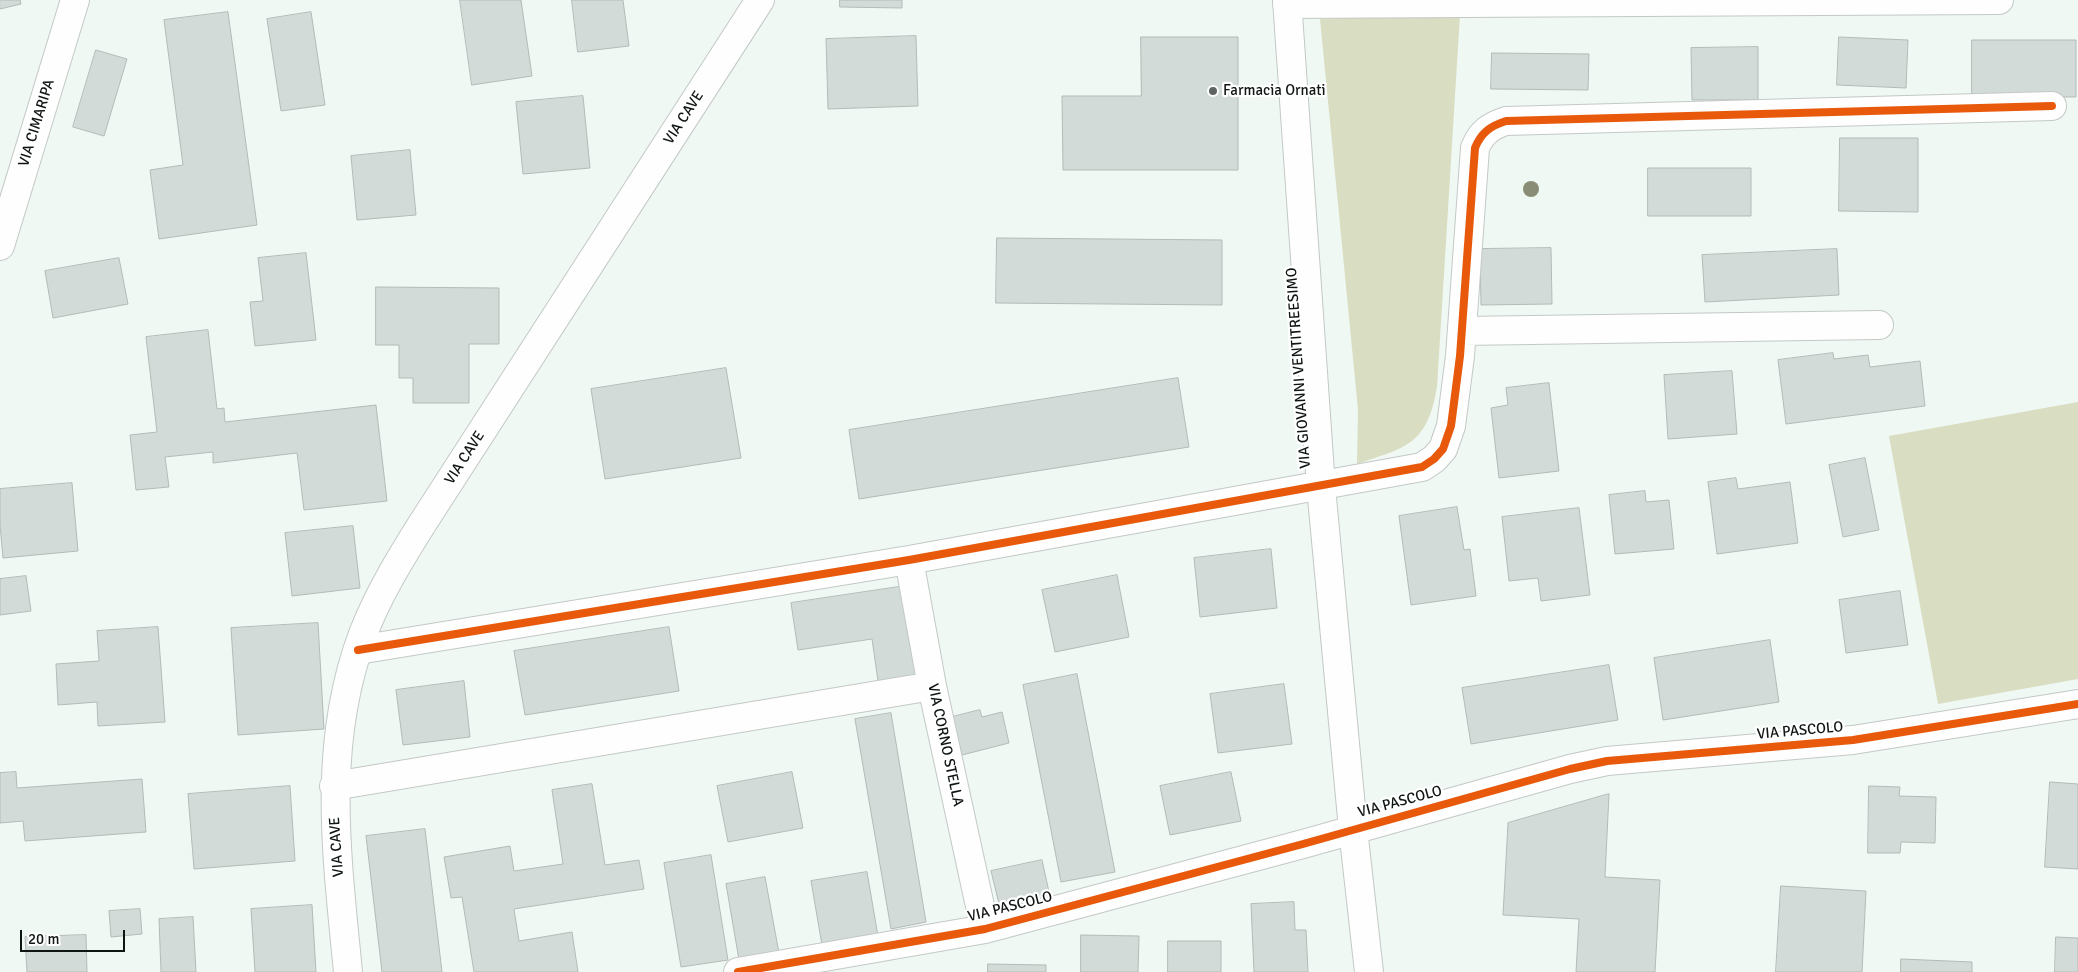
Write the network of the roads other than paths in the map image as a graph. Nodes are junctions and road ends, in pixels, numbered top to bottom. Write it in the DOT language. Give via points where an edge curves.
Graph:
graph roads {
  1 [pos="75,0"];
  2 [pos="760,0"];
  3 [pos="1998,0"];
  4 [pos="1287,2"];
  5 [pos="2052,106"];
  6 [pos="0,246"];
  7 [pos="1879,325"];
  8 [pos="1462,331"];
  9 [pos="1321,487"];
  10 [pos="909,560"];
  11 [pos="358,650"];
  12 [pos="932,686"];
  13 [pos="2078,704"];
  14 [pos="334,786"];
  15 [pos="1353,829"];
  16 [pos="985,929"];
  17 [pos="348,972"];
  18 [pos="738,972"];
  19 [pos="1369,972"];
  1 -- 6 [label="street, VIA CIMARIPA"];
  2 -- 11 [label="street, VIA CAVE" via="396,566 374,608"];
  3 -- 4 [label="street"];
  4 -- 9 [label="street, VIA GIOVANNI VENTITREESIMO"];
  5 -- 8 [label="street" via="1515,119 1495,124 1479,138 1474,148"];
  7 -- 8 [label="street"];
  8 -- 9 [label="street" via="1451,426 1443,449 1434,459 1415,470"];
  9 -- 10 [label="street"];
  9 -- 15 [label="street, VIA GIOVANNI VENTITREESIMO"];
  10 -- 11 [label="street"];
  10 -- 12 [label="street, VIA CORNO STELLA"];
  11 -- 14 [label="street, VIA CAVE" via="343,715"];
  12 -- 14 [label="street"];
  12 -- 16 [label="street, VIA CORNO STELLA"];
  13 -- 15 [label="street, VIA PASCOLO" via="1853,740 1607,761"];
  14 -- 17 [label="street, VIA CAVE" via="335,833"];
  15 -- 16 [label="street, VIA PASCOLO"];
  15 -- 19 [label="street, VIA GIOVANNI VENTITREESIMO"];
  16 -- 18 [label="street, VIA PASCOLO"];
}
